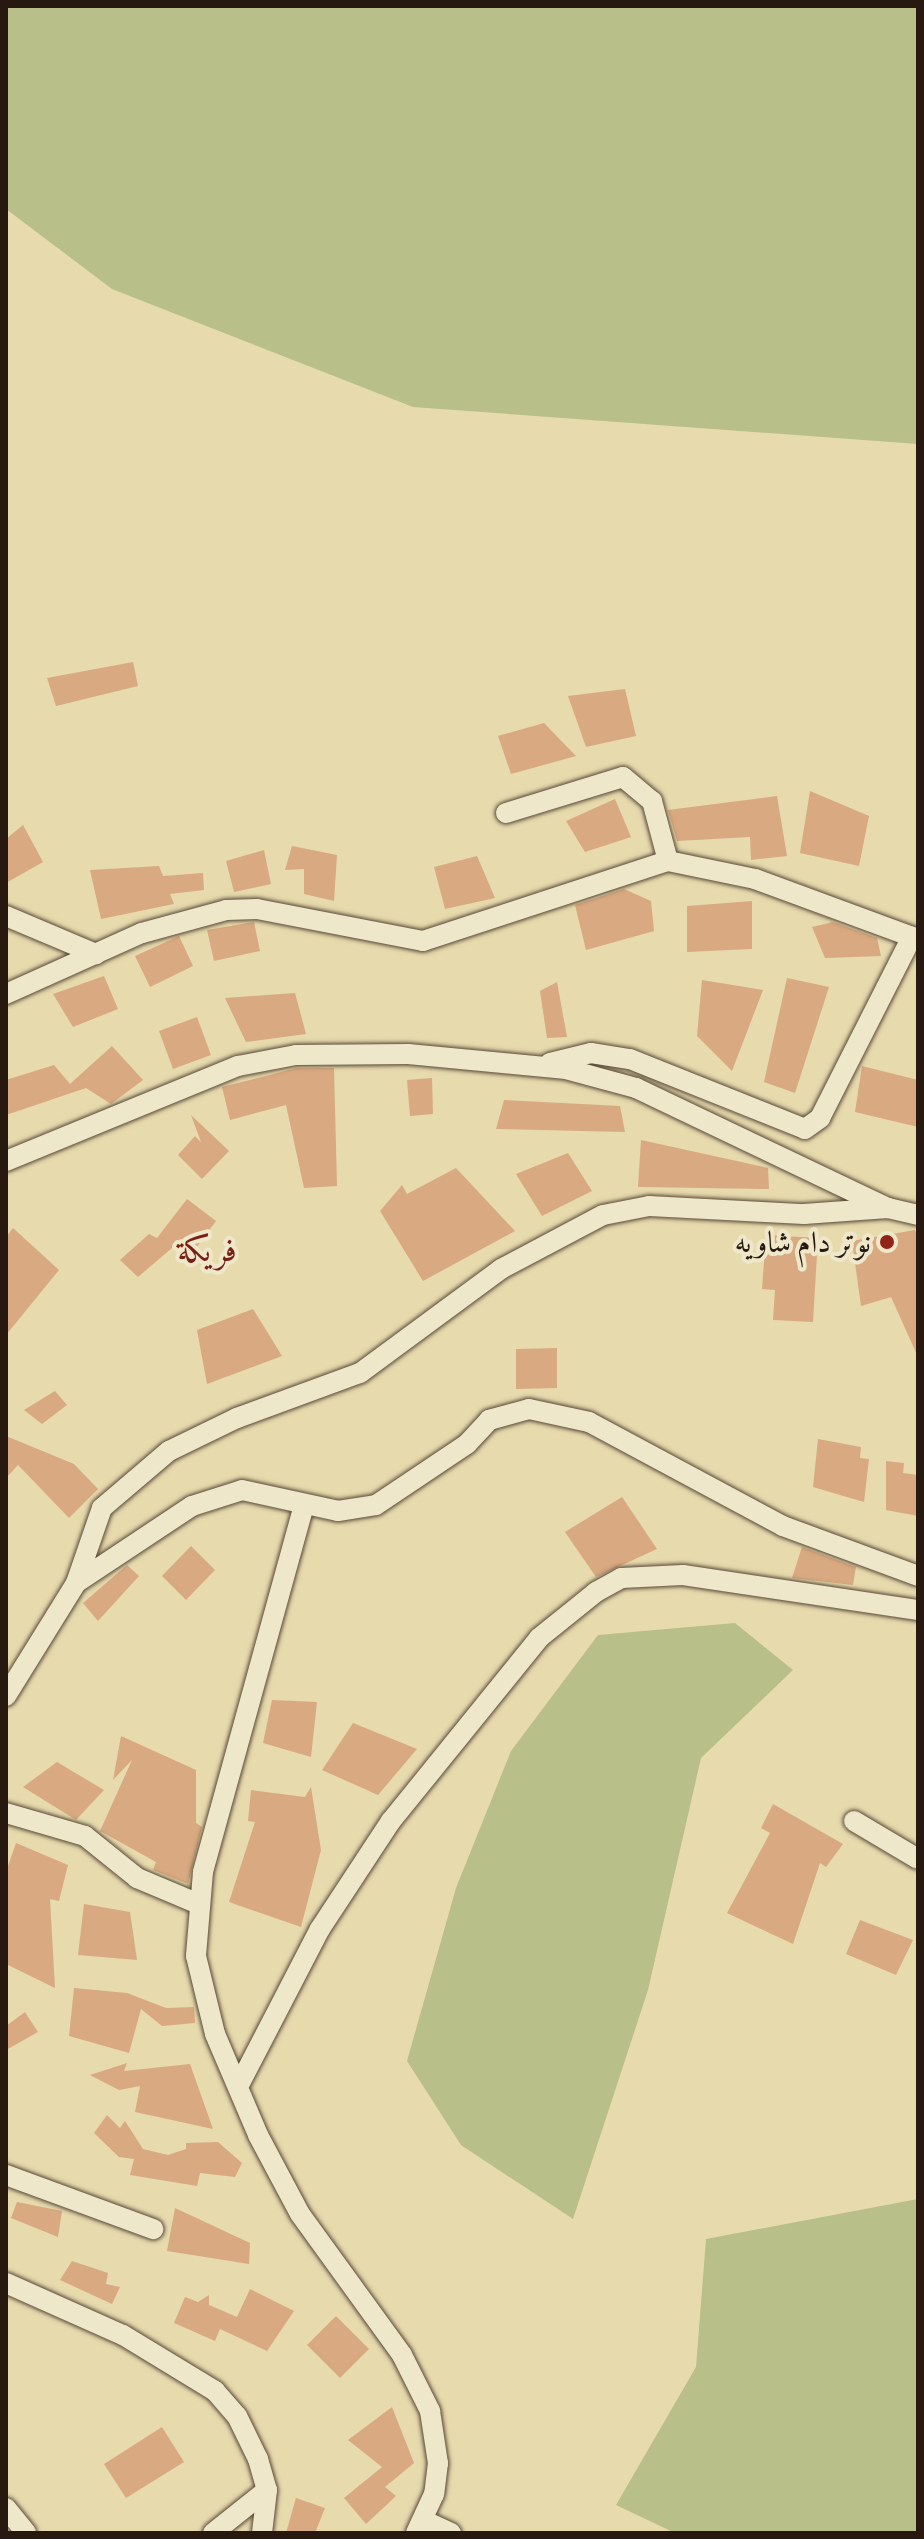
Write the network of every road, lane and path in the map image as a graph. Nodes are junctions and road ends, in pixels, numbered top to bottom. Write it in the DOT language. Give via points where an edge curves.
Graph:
graph roads {
  1 [pos="506,813"];
  2 [pos="668,861"];
  3 [pos="6,916"];
  4 [pos="915,938"];
  5 [pos="96,954"];
  6 [pos="6,994"];
  7 [pos="539,1066"];
  8 [pos="6,1161"];
  9 [pos="888,1208"];
  10 [pos="918,1215"];
  11 [pos="304,1505"];
  12 [pos="918,1576"];
  13 [pos="76,1583"];
  14 [pos="918,1610"];
  15 [pos="6,1696"];
  16 [pos="6,1813"];
  17 [pos="854,1821"];
  18 [pos="918,1859"];
  19 [pos="199,1904"];
  20 [pos="238,2087"];
  21 [pos="6,2175"];
  22 [pos="153,2229"];
  23 [pos="6,2283"];
  24 [pos="267,2490"];
  25 [pos="6,2508"];
  26 [pos="420,2527"];
  27 [pos="26,2533"];
  28 [pos="213,2533"];
  29 [pos="262,2533"];
  30 [pos="451,2533"];
  1 -- 2 [label="street" via="623,777 652,801"];
  2 -- 4 [label="street" via="755,879"];
  2 -- 5 [label="street" via="423,941 257,909 226,910 142,933"];
  3 -- 5 [label="street"];
  4 -- 7 [label="street" via="820,1118 805,1129 605,1053"];
  5 -- 6 [label="street"];
  7 -- 8 [label="street" via="408,1054 269,1058 195,1081"];
  7 -- 9 [label="street" via="636,1088"];
  9 -- 10 [label="street"];
  9 -- 13 [label="street" via="804,1214 649,1206 603,1215 501,1269 360,1373 237,1418 169,1451 102,1508"];
  11 -- 12 [label="street" via="338,1511 376,1505 456,1452 489,1420 549,1409 609,1431 783,1526"];
  11 -- 13 [label="street" via="266,1492 219,1493 121,1548"];
  11 -- 19 [label="street"];
  13 -- 15 [label="street"];
  14 -- 20 [label="street" via="683,1575 621,1578 596,1592 539,1638 391,1821 313,1941"];
  16 -- 19 [label="street" via="85,1836 137,1878"];
  17 -- 18 [label="street"];
  19 -- 20 [label="street" via="202,1992"];
  20 -- 26 [label="street" via="300,2214 402,2355 430,2411 438,2463"];
  21 -- 22 [label="street"];
  23 -- 24 [label="street" via="123,2335 215,2391 237,2416"];
  24 -- 28 [label="street"];
  24 -- 29 [label="street"];
  25 -- 27 [label="street"];
  26 -- 30 [label="street"];
}
